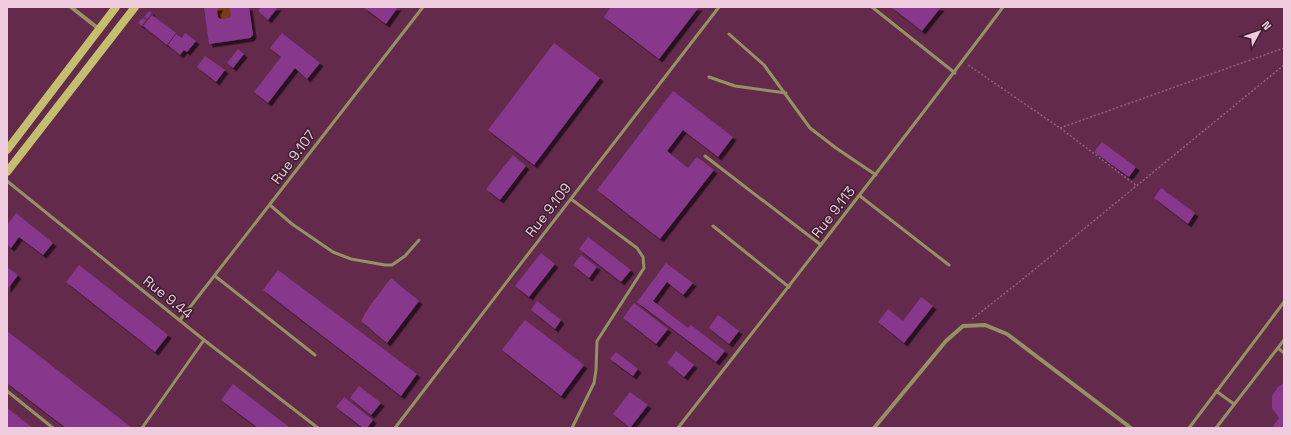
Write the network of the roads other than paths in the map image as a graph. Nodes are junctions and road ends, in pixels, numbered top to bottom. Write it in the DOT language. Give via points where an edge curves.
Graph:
graph roads {
  1 [pos="71,7"];
  2 [pos="116,7"];
  3 [pos="135,7"];
  4 [pos="423,7"];
  5 [pos="719,7"];
  6 [pos="872,7"];
  7 [pos="1003,7"];
  8 [pos="100,29"];
  9 [pos="729,34"];
  10 [pos="955,72"];
  11 [pos="709,77"];
  12 [pos="786,93"];
  13 [pos="7,150"];
  14 [pos="705,156"];
  15 [pos="7,172"];
  16 [pos="876,175"];
  17 [pos="7,181"];
  18 [pos="860,196"];
  19 [pos="571,199"];
  20 [pos="270,205"];
  21 [pos="713,226"];
  22 [pos="419,240"];
  23 [pos="821,246"];
  24 [pos="949,265"];
  25 [pos="215,276"];
  26 [pos="789,286"];
  27 [pos="1284,302"];
  28 [pos="180,320"];
  29 [pos="204,340"];
  30 [pos="1284,340"];
  31 [pos="1278,348"];
  32 [pos="1284,353"];
  33 [pos="315,356"];
  34 [pos="1216,391"];
  35 [pos="7,392"];
  36 [pos="1234,404"];
  37 [pos="53,428"];
  38 [pos="142,428"];
  39 [pos="318,428"];
  40 [pos="395,428"];
  41 [pos="572,428"];
  42 [pos="678,428"];
  43 [pos="874,428"];
  44 [pos="1131,428"];
  45 [pos="1189,428"];
  46 [pos="1216,428"];
  1 -- 8 [label="street"];
  2 -- 8 [label="main road"];
  3 -- 15 [label="main road"];
  4 -- 20 [label="lane, Rue 9.107"];
  5 -- 19 [label="lane, Rue 9.109"];
  6 -- 10 [label="lane"];
  7 -- 10 [label="lane, Rue 9.113"];
  8 -- 13 [label="main road"];
  9 -- 12 [label="lane" via="764,65"];
  10 -- 16 [label="lane, Rue 9.113"];
  11 -- 12 [label="lane" via="735,86"];
  12 -- 16 [label="lane" via="810,128"];
  14 -- 23 [label="lane"];
  16 -- 18 [label="lane, Rue 9.113"];
  17 -- 28 [label="lane, Rue 9.44"];
  18 -- 23 [label="lane, Rue 9.113"];
  18 -- 24 [label="lane"];
  19 -- 40 [label="lane, Rue 9.109"];
  19 -- 41 [label="lane" via="637,248 643,257 644,268 597,341 594,383"];
  20 -- 22 [label="lane" via="332,252 351,259 392,265 405,256"];
  20 -- 25 [label="lane, Rue 9.107"];
  21 -- 26 [label="lane"];
  23 -- 26 [label="lane, Rue 9.113"];
  25 -- 28 [label="lane, Rue 9.107"];
  25 -- 33 [label="lane"];
  26 -- 42 [label="lane, Rue 9.113"];
  27 -- 34 [label="lane"];
  28 -- 29 [label="lane, Rue 9.44"];
  29 -- 38 [label="lane"];
  29 -- 39 [label="lane, Rue 9.44"];
  30 -- 31 [label="lane"];
  31 -- 32 [label="lane"];
  31 -- 36 [label="lane"];
  34 -- 36 [label="lane"];
  34 -- 45 [label="lane"];
  35 -- 37 [label="lane"];
  36 -- 46 [label="lane"];
  43 -- 44 [label="street" via="946,341 963,326 985,325 1007,334"];
}
